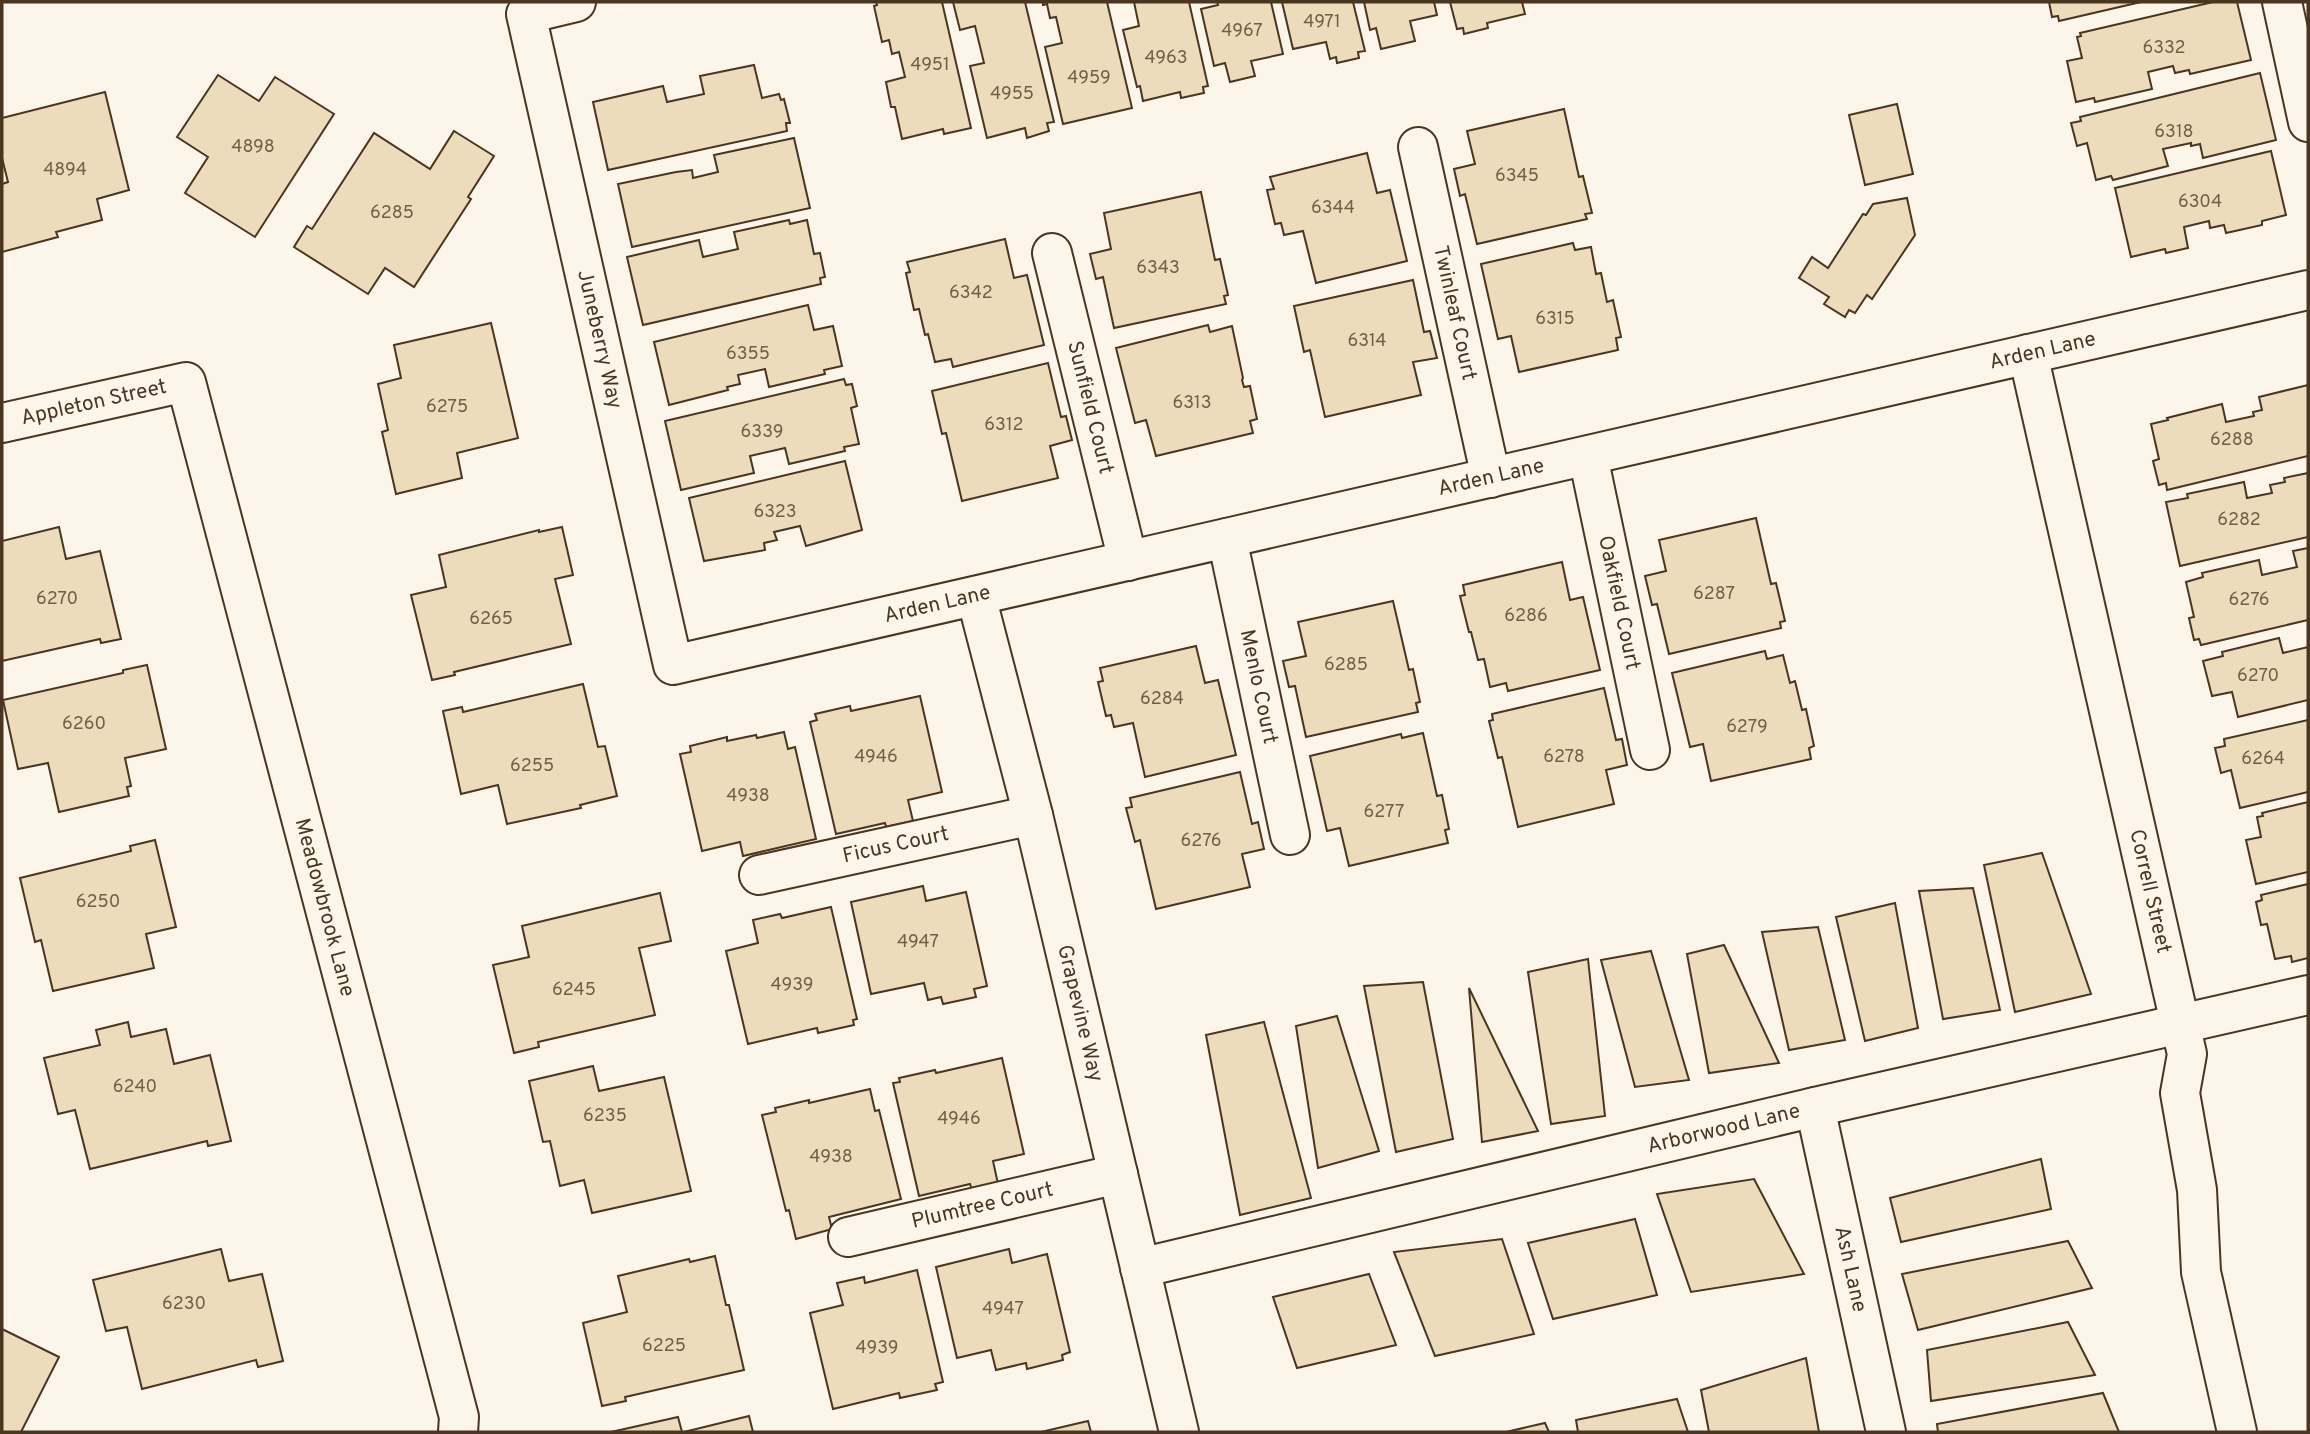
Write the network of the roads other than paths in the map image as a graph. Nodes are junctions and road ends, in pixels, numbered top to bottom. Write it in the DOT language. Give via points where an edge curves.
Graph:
graph roads {
  1 [pos="576,2"];
  2 [pos="2282,2"];
  3 [pos="2308,122"];
  4 [pos="1418,147"];
  5 [pos="1052,253"];
  6 [pos="2308,290"];
  7 [pos="2028,355"];
  8 [pos="186,382"];
  9 [pos="2,423"];
  10 [pos="1588,456"];
  11 [pos="1491,478"];
  12 [pos="1227,538"];
  13 [pos="1128,561"];
  14 [pos="976,596"];
  15 [pos="674,665"];
  16 [pos="1650,750"];
  17 [pos="1033,815"];
  18 [pos="1290,835"];
  19 [pos="759,875"];
  20 [pos="2308,995"];
  21 [pos="2180,1023"];
  22 [pos="1815,1107"];
  23 [pos="1118,1174"];
  24 [pos="848,1237"];
  25 [pos="1140,1268"];
  26 [pos="458,1432"];
  27 [pos="1179,1432"];
  28 [pos="1886,1432"];
  29 [pos="2237,1432"];
  1 -- 15 [label="street, Juneberry Way" via="526,14"];
  2 -- 3 [label="street"];
  4 -- 11 [label="street, Twinleaf Court"];
  5 -- 13 [label="street, Sunfield Court"];
  6 -- 7 [label="street, Arden Lane"];
  7 -- 10 [label="street, Arden Lane"];
  7 -- 21 [label="street, Correll Street"];
  8 -- 9 [label="street, Appleton Street"];
  8 -- 26 [label="street, Meadowbrook Lane" via="459,1417"];
  10 -- 11 [label="street, Arden Lane"];
  10 -- 16 [label="street, Oakfield Court"];
  11 -- 12 [label="street, Arden Lane"];
  12 -- 13 [label="street, Arden Lane"];
  12 -- 18 [label="street, Menlo Court"];
  13 -- 14 [label="street, Arden Lane"];
  14 -- 15 [label="street, Arden Lane"];
  14 -- 17 [label="street, Grapevine Way"];
  17 -- 19 [label="street, Ficus Court"];
  17 -- 23 [label="street, Grapevine Way"];
  20 -- 21 [label="street, Arborwood Lane"];
  21 -- 22 [label="street, Arborwood Lane"];
  21 -- 29 [label="street, Correll Street" via="2186,1054 2180,1093 2197,1190 2201,1272"];
  22 -- 25 [label="street, Arborwood Lane"];
  22 -- 28 [label="street, Ash Lane"];
  23 -- 24 [label="street, Plumtree Court"];
  23 -- 25 [label="street, Grapevine Way"];
  25 -- 27 [label="street, Grapevine Way"];
}
